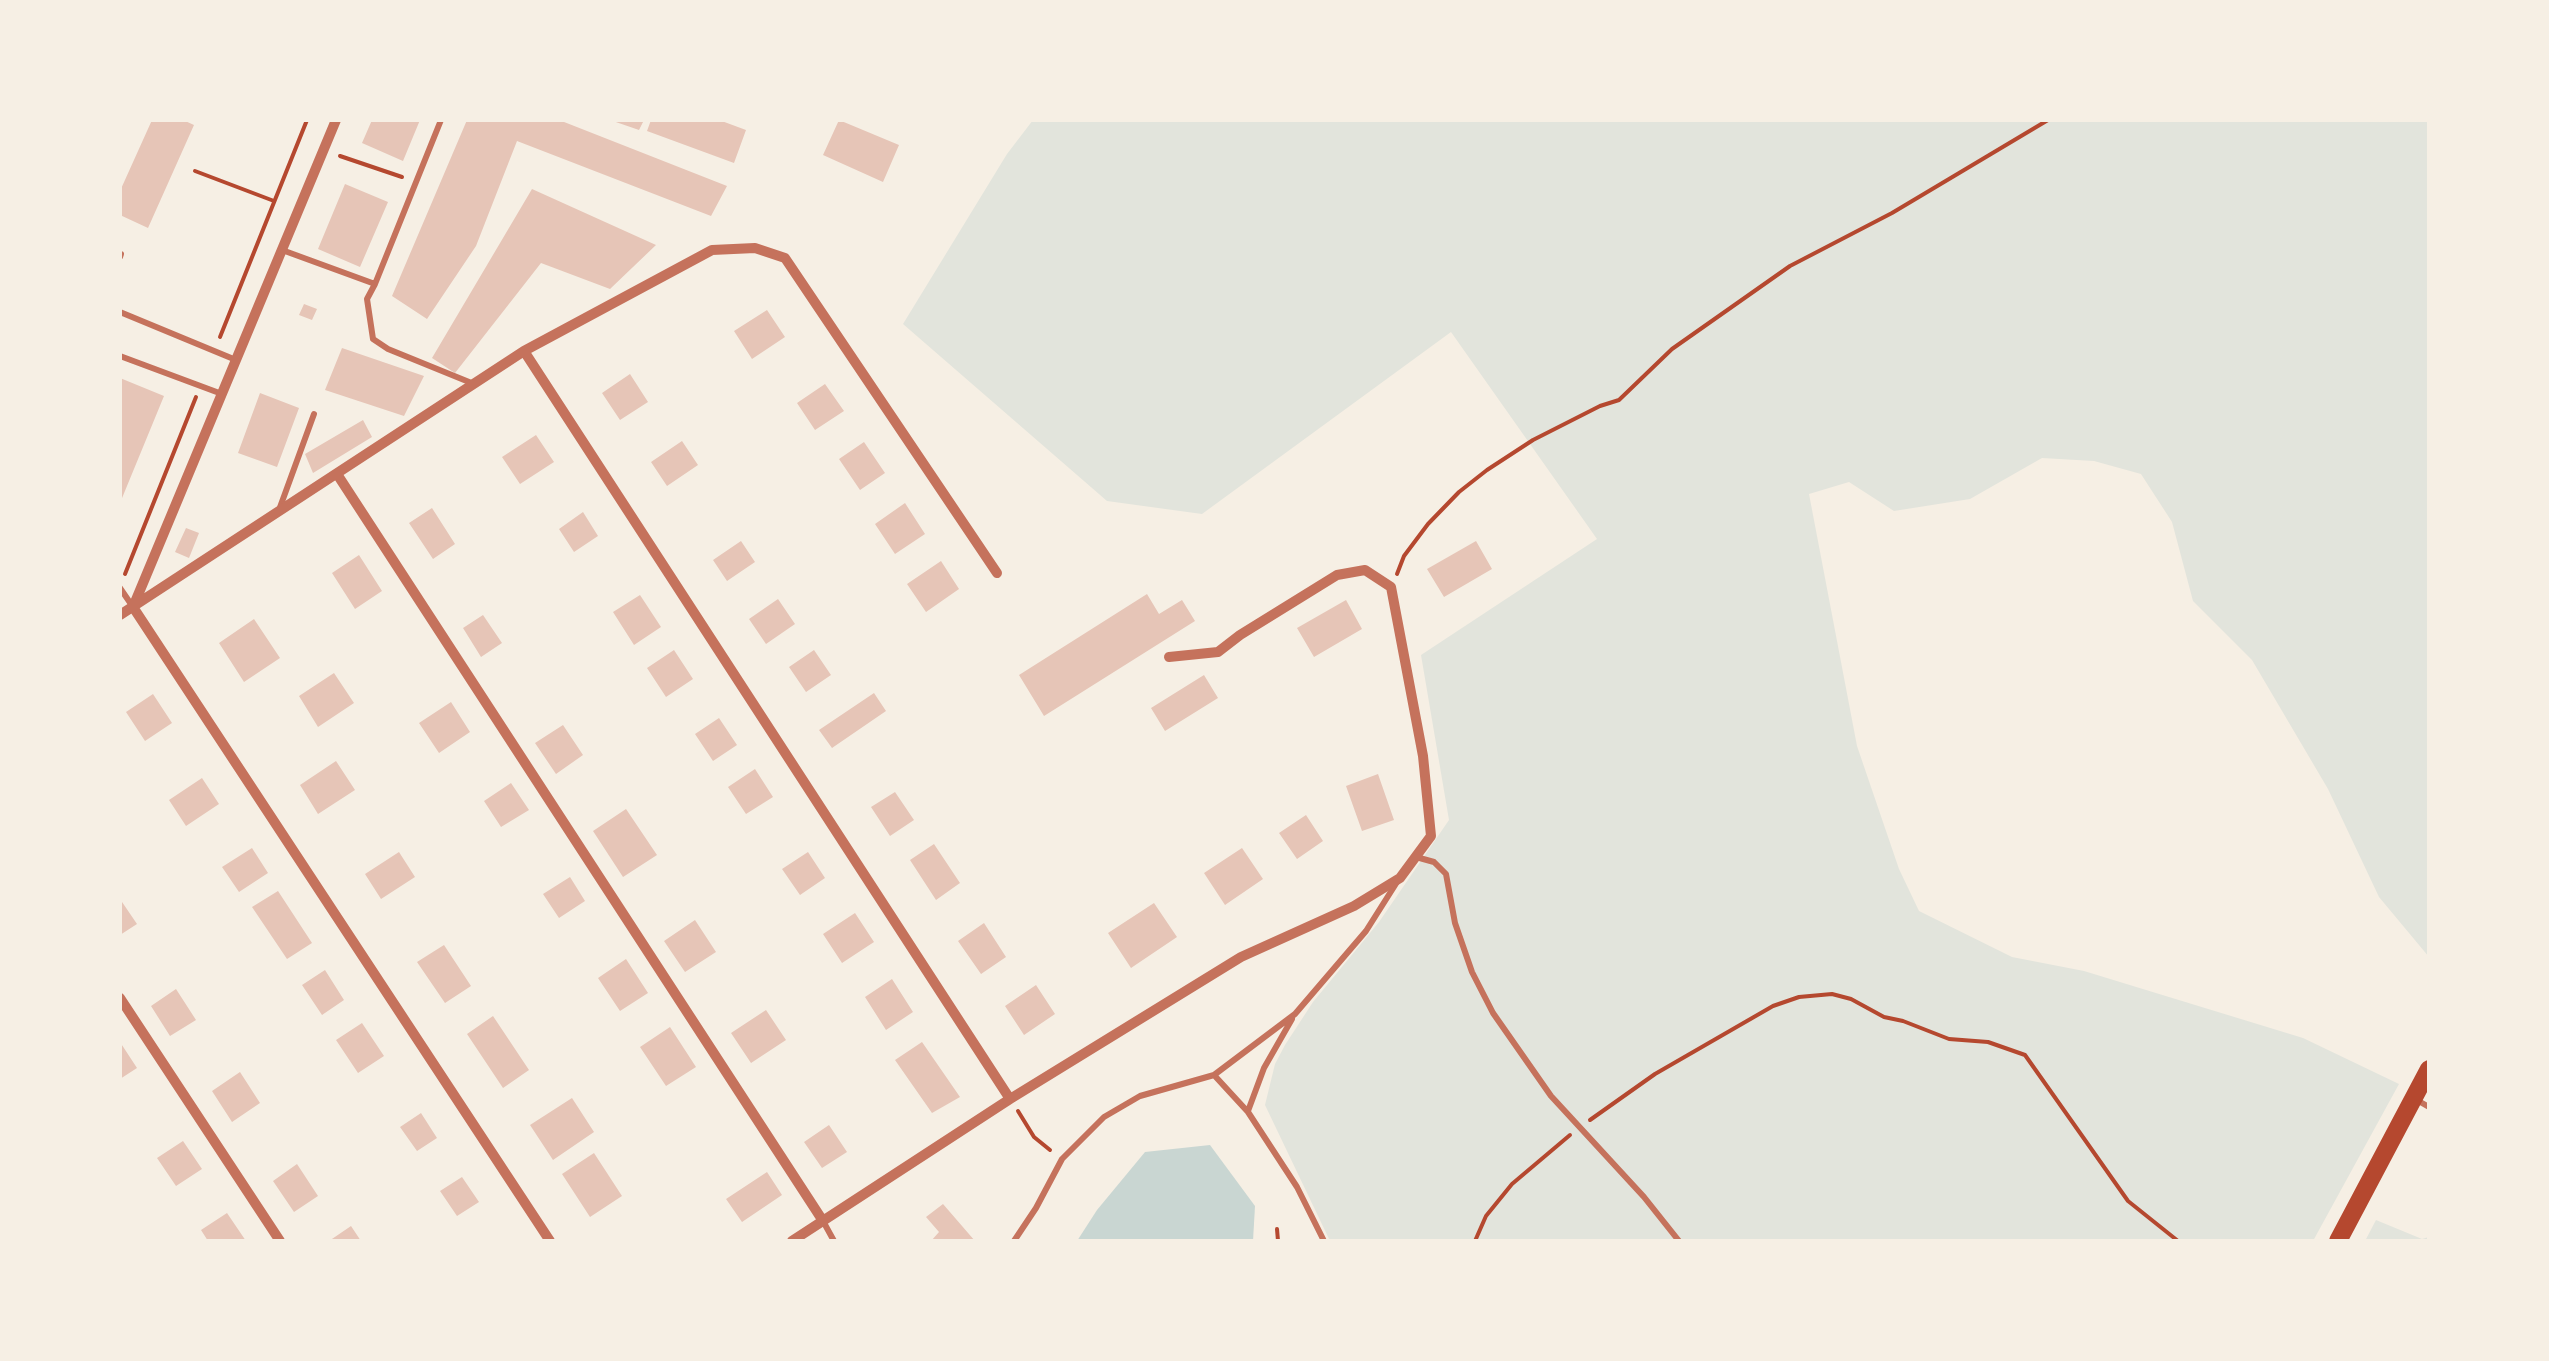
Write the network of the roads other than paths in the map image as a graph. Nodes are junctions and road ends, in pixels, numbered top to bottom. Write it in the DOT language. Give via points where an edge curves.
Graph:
graph roads {
  1 [pos="336,120"];
  2 [pos="441,120"];
  3 [pos="282,250"];
  4 [pos="375,284"];
  5 [pos="120,312"];
  6 [pos="524,350"];
  7 [pos="120,356"];
  8 [pos="236,360"];
  9 [pos="474,384"];
  10 [pos="222,394"];
  11 [pos="314,414"];
  12 [pos="336,474"];
  13 [pos="279,512"];
  14 [pos="996,573"];
  15 [pos="120,588"];
  16 [pos="134,606"];
  17 [pos="120,616"];
  18 [pos="1168,657"];
  19 [pos="1415,857"];
  20 [pos="1400,878"];
  21 [pos="120,998"];
  22 [pos="1295,1014"];
  23 [pos="2429,1069"];
  24 [pos="1214,1074"];
  25 [pos="1010,1099"];
  26 [pos="2421,1103"];
  27 [pos="1248,1112"];
  28 [pos="823,1221"];
  29 [pos="280,1241"];
  30 [pos="550,1241"];
  31 [pos="792,1241"];
  32 [pos="834,1241"];
  33 [pos="1014,1241"];
  34 [pos="1324,1241"];
  35 [pos="1678,1241"];
  36 [pos="2338,1241"];
  1 -- 3 [label="street"];
  2 -- 4 [label="lane"];
  3 -- 4 [label="lane"];
  3 -- 8 [label="street"];
  4 -- 9 [label="lane" via="367,299 373,338"];
  5 -- 8 [label="lane"];
  6 -- 9 [label="street"];
  6 -- 14 [label="street" via="712,250 755,248 785,258"];
  6 -- 25 [label="street"];
  7 -- 10 [label="lane"];
  8 -- 10 [label="street"];
  9 -- 12 [label="street"];
  10 -- 16 [label="street"];
  11 -- 13 [label="lane"];
  12 -- 13 [label="street"];
  12 -- 28 [label="street"];
  13 -- 16 [label="street"];
  15 -- 16 [label="lane"];
  16 -- 17 [label="street"];
  16 -- 30 [label="street"];
  18 -- 19 [label="street" via="1218,652 1337,575 1365,570 1391,587 1431,836"];
  19 -- 20 [label="street"];
  19 -- 35 [label="lane" via="1446,874 1455,923 1480,991 1551,1096"];
  20 -- 22 [label="lane"];
  20 -- 25 [label="street" via="1241,957"];
  21 -- 29 [label="street"];
  22 -- 24 [label="lane"];
  22 -- 27 [label="lane"];
  23 -- 26 [label="main road"];
  24 -- 27 [label="lane"];
  24 -- 33 [label="lane" via="1140,1096 1104,1117 1062,1159"];
  25 -- 28 [label="street"];
  26 -- 36 [label="main road"];
  27 -- 34 [label="lane"];
  28 -- 31 [label="street"];
  28 -- 32 [label="lane"];
}
